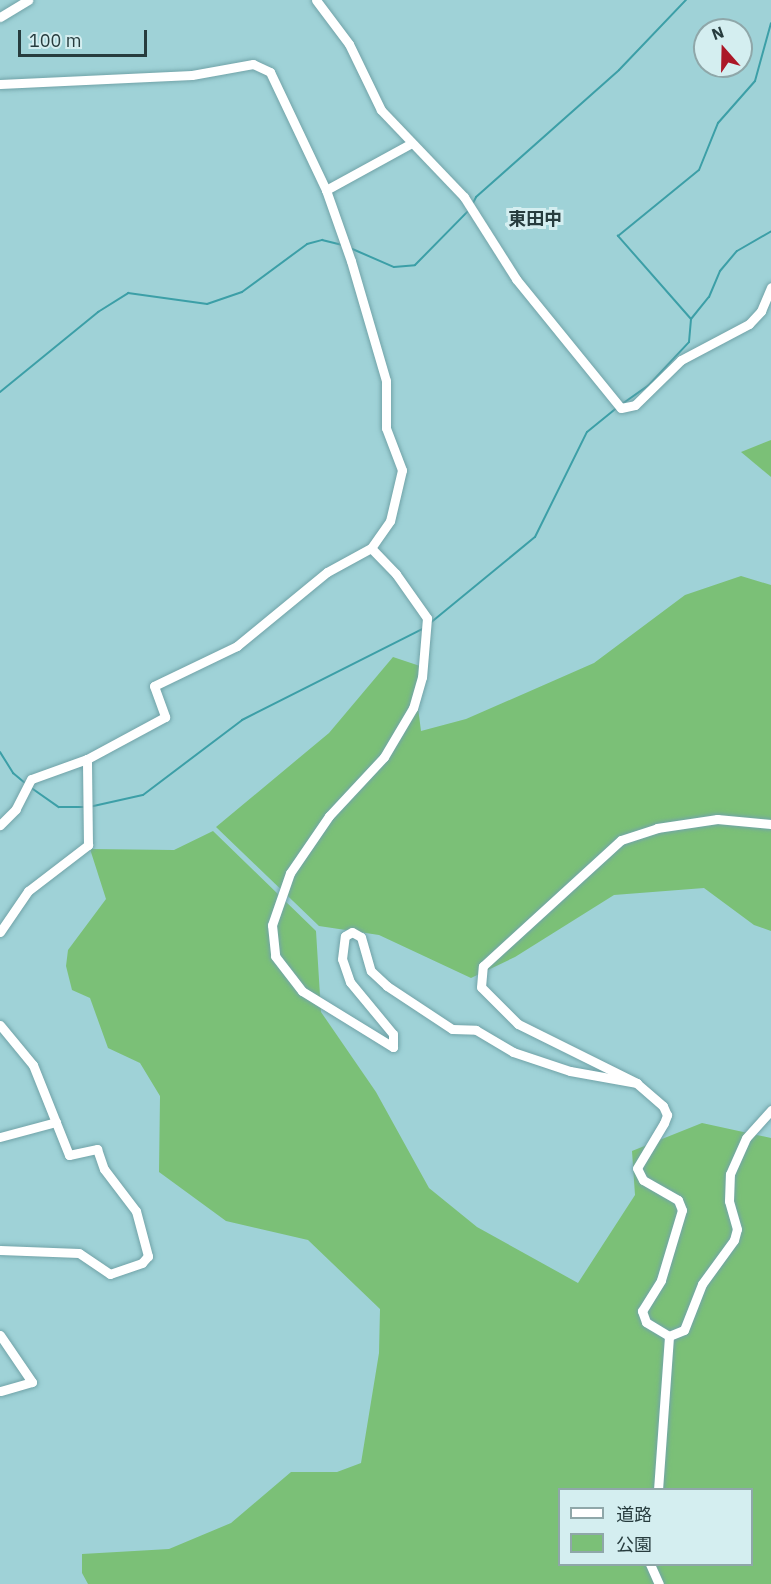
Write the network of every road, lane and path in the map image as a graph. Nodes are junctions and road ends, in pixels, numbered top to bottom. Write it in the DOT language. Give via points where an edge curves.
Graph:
graph roads {
  1 [pos="28,0"];
  2 [pos="316,0"];
  3 [pos="0,17"];
  4 [pos="0,84"];
  5 [pos="410,144"];
  6 [pos="326,190"];
  7 [pos="771,287"];
  8 [pos="370,548"];
  9 [pos="87,759"];
  10 [pos="771,824"];
  11 [pos="0,825"];
  12 [pos="0,932"];
  13 [pos="0,1025"];
  14 [pos="637,1083"];
  15 [pos="771,1110"];
  16 [pos="56,1122"];
  17 [pos="0,1137"];
  18 [pos="0,1250"];
  19 [pos="0,1335"];
  20 [pos="669,1336"];
  21 [pos="0,1391"];
  22 [pos="657,1488"];
  23 [pos="651,1566"];
  24 [pos="659,1584"];
  1 -- 3 [label="street"];
  2 -- 5 [label="street" via="349,44 381,110"];
  4 -- 6 [label="street" via="192,75 253,64 270,72 279,83"];
  5 -- 6 [label="street"];
  5 -- 7 [label="street" via="464,197 516,279 621,408 635,405 681,360 750,324 761,311"];
  6 -- 8 [label="street" via="384,372 386,428 402,470 390,521"];
  8 -- 9 [label="street" via="327,572 237,646 154,686 165,717"];
  8 -- 14 [label="street" via="396,574 427,618 422,677 413,708 384,758 329,816 290,873 272,925 275,956 302,991 393,1047 393,1034 350,982 342,959 345,936 352,932 361,937 371,971 452,1029 476,1030 513,1052 570,1071"];
  9 -- 11 [label="street" via="31,779 16,809"];
  9 -- 12 [label="street" via="88,845 28,891"];
  10 -- 14 [label="street" via="717,819 657,828 621,840 483,966 481,987 518,1024"];
  13 -- 16 [label="street" via="33,1065"];
  14 -- 20 [label="street" via="657,1098 667,1115 637,1174 678,1200 682,1210 661,1280 642,1311 646,1322"];
  15 -- 20 [label="street" via="746,1138 730,1174 729,1201 737,1229 734,1240 702,1284 684,1330"];
  16 -- 17 [label="street"];
  16 -- 18 [label="street" via="69,1155 97,1149 104,1168 136,1211 148,1256 142,1263 110,1274 80,1253"];
  19 -- 21 [label="street" via="32,1382"];
  20 -- 22 [label="street"];
  23 -- 24 [label="street"];
}
